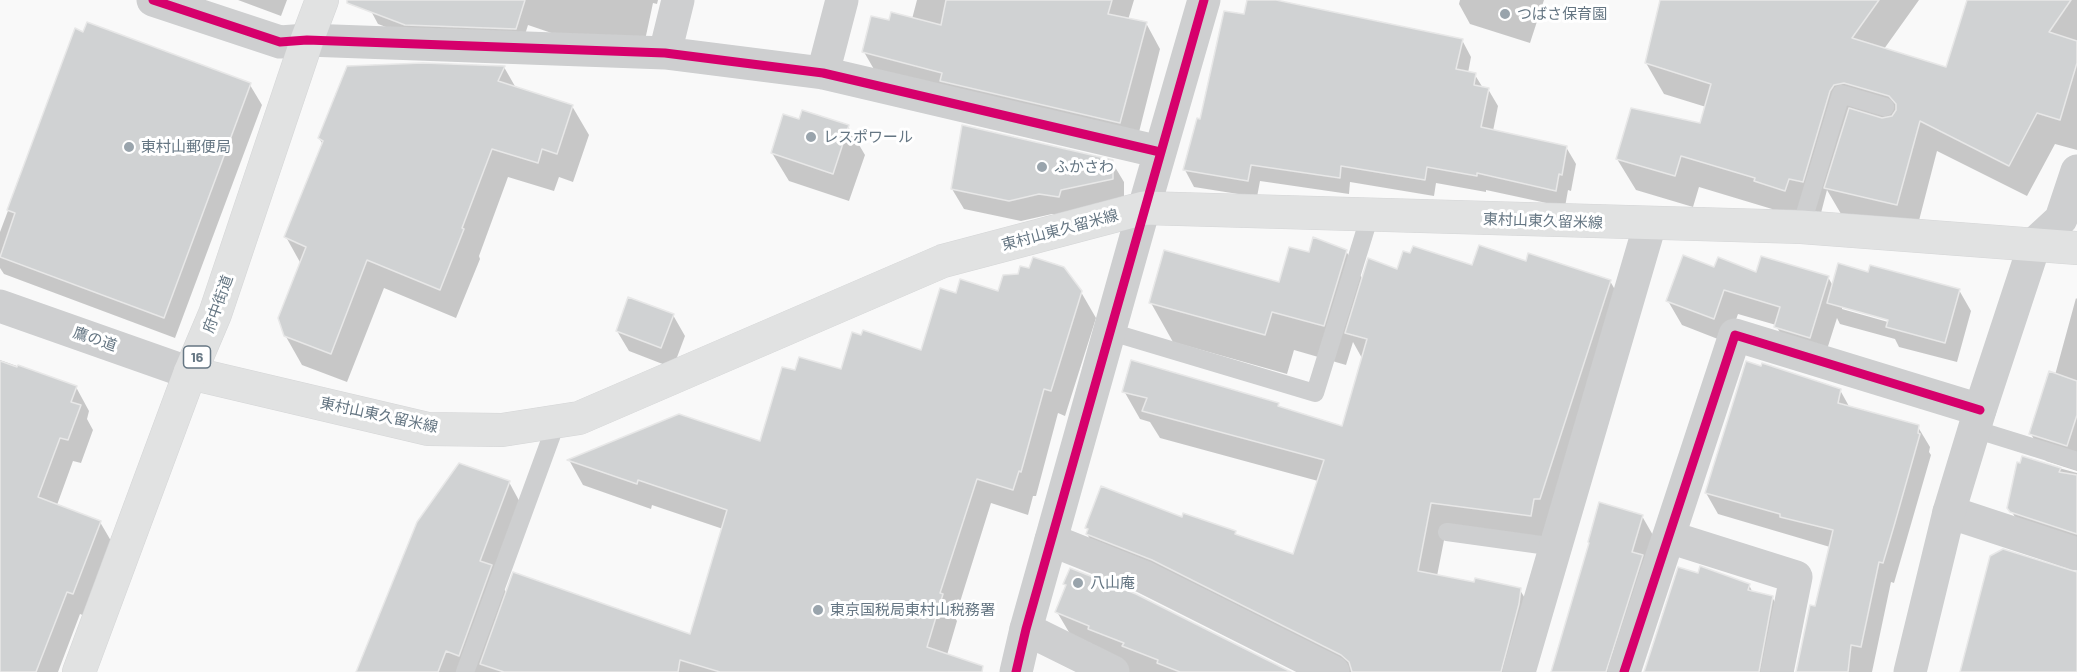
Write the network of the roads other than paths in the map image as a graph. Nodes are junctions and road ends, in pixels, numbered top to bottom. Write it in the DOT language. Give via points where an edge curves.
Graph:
graph roads {
  1 [pos="153,0"];
  2 [pos="322,0"];
  3 [pos="678,0"];
  4 [pos="842,0"];
  5 [pos="1204,0"];
  6 [pos="307,40"];
  7 [pos="665,53"];
  8 [pos="823,73"];
  9 [pos="1885,107"];
  10 [pos="1160,152"];
  11 [pos="2077,171"];
  12 [pos="1144,208"];
  13 [pos="1370,215"];
  14 [pos="1650,224"];
  15 [pos="1801,227"];
  16 [pos="2034,243"];
  17 [pos="2077,248"];
  18 [pos="0,306"];
  19 [pos="1111,332"];
  20 [pos="190,373"];
  21 [pos="1977,419"];
  22 [pos="557,421"];
  23 [pos="2077,461"];
  24 [pos="1949,512"];
  25 [pos="1447,532"];
  26 [pos="1669,537"];
  27 [pos="1051,540"];
  28 [pos="1556,547"];
  29 [pos="2077,554"];
  30 [pos="1026,629"];
  31 [pos="80,672"];
  32 [pos="465,672"];
  33 [pos="1016,672"];
  34 [pos="1113,672"];
  35 [pos="1333,672"];
  36 [pos="1519,672"];
  37 [pos="1624,672"];
  38 [pos="1777,672"];
  39 [pos="1910,672"];
  1 -- 6 [label="street" via="280,42"];
  2 -- 6 [label="main road, 府中街道 / 16"];
  3 -- 7 [label="street"];
  4 -- 8 [label="street"];
  5 -- 10 [label="street"];
  6 -- 7 [label="street"];
  6 -- 20 [label="main road, 府中街道 / 16" via="215,314"];
  7 -- 8 [label="street"];
  8 -- 10 [label="street"];
  9 -- 15 [label="lane" via="1840,94"];
  10 -- 12 [label="street"];
  11 -- 16 [label="street" via="2061,219"];
  12 -- 13 [label="main road, 東村山東久留米線"];
  12 -- 19 [label="street"];
  12 -- 22 [label="main road, 東村山東久留米線" via="943,261 579,418"];
  13 -- 14 [label="main road, 東村山東久留米線"];
  13 -- 19 [label="lane" via="1315,393"];
  14 -- 15 [label="main road, 東村山東久留米線"];
  14 -- 28 [label="street"];
  15 -- 16 [label="main road, 東村山東久留米線"];
  16 -- 17 [label="main road, 東村山東久留米線"];
  16 -- 21 [label="street"];
  18 -- 20 [label="street, 鷹の道"];
  19 -- 27 [label="street"];
  20 -- 22 [label="main road, 東村山東久留米線" via="428,429 502,430"];
  20 -- 31 [label="main road, 府中街道 / 16"];
  21 -- 23 [label="lane"];
  21 -- 24 [label="street"];
  21 -- 26 [label="street" via="1735,335"];
  22 -- 32 [label="lane"];
  24 -- 29 [label="street"];
  24 -- 39 [label="street"];
  25 -- 28 [label="lane"];
  26 -- 37 [label="street"];
  26 -- 38 [label="street" via="1796,577"];
  27 -- 30 [label="street"];
  27 -- 35 [label="street" via="1144,578"];
  28 -- 36 [label="street"];
  30 -- 33 [label="street"];
  30 -- 34 [label="street"];
}
